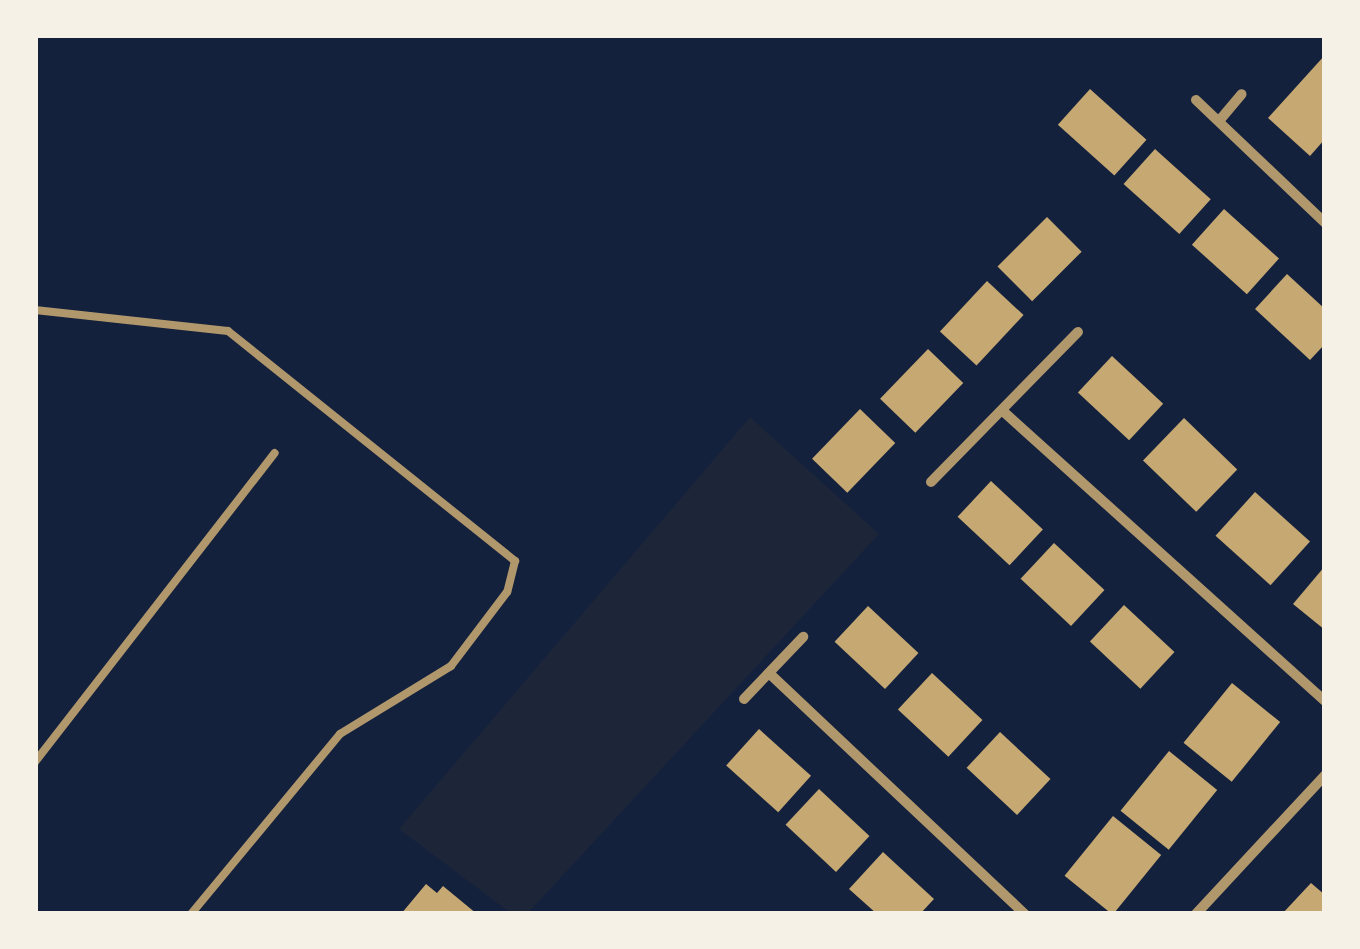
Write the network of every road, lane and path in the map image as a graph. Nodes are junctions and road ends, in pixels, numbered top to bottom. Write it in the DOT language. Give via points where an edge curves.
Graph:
graph roads {
  1 [pos="1242,94"];
  2 [pos="1196,100"];
  3 [pos="1219,121"];
  4 [pos="1325,223"];
  5 [pos="35,310"];
  6 [pos="1078,332"];
  7 [pos="1004,413"];
  8 [pos="275,453"];
  9 [pos="931,482"];
  10 [pos="803,638"];
  11 [pos="770,674"];
  12 [pos="744,699"];
  13 [pos="1325,701"];
  14 [pos="35,762"];
  15 [pos="1325,775"];
  16 [pos="191,914"];
  17 [pos="1026,914"];
  18 [pos="1196,914"];
  1 -- 3 [label="street"];
  2 -- 3 [label="street"];
  3 -- 4 [label="street"];
  5 -- 16 [label="lane" via="228,331 515,561 507,592 451,666 340,734"];
  6 -- 7 [label="street"];
  7 -- 9 [label="street"];
  7 -- 13 [label="street"];
  8 -- 14 [label="lane"];
  10 -- 11 [label="street"];
  11 -- 12 [label="street"];
  11 -- 17 [label="street"];
  15 -- 18 [label="street"];
}
